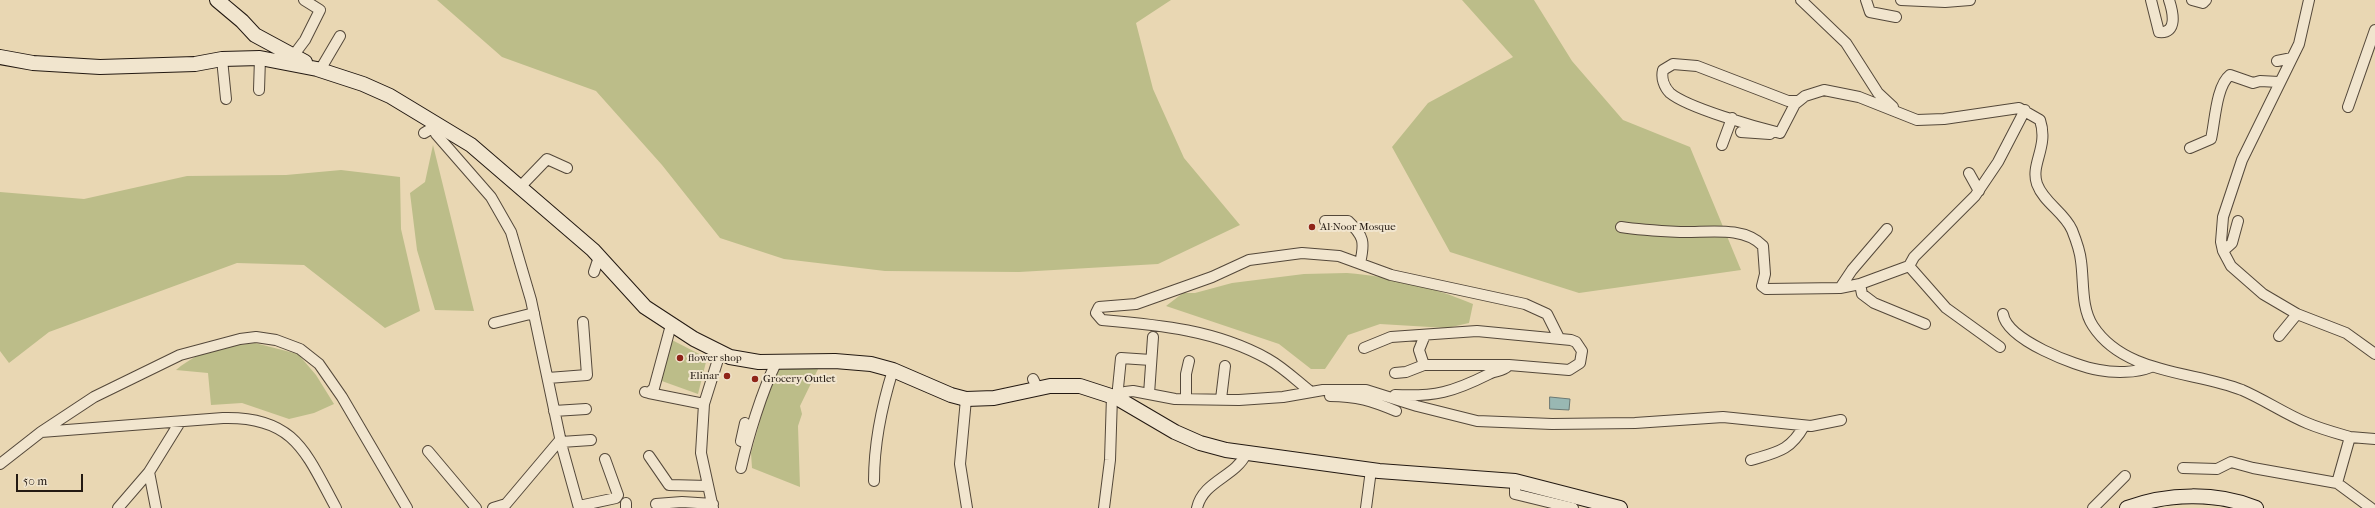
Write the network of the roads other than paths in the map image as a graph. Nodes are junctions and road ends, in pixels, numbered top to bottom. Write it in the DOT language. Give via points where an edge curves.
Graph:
graph roads {
  1 [pos="217,0"];
  2 [pos="304,0"];
  3 [pos="1802,0"];
  4 [pos="1866,0"];
  5 [pos="1901,0"];
  6 [pos="1970,0"];
  7 [pos="2151,0"];
  8 [pos="2169,0"];
  9 [pos="2192,0"];
  10 [pos="2206,0"];
  11 [pos="2309,0"];
  12 [pos="1896,17"];
  13 [pos="2375,33"];
  14 [pos="255,35"];
  15 [pos="340,36"];
  16 [pos="293,56"];
  17 [pos="0,57"];
  18 [pos="257,57"];
  19 [pos="2292,58"];
  20 [pos="222,59"];
  21 [pos="2277,61"];
  22 [pos="318,70"];
  23 [pos="2279,82"];
  24 [pos="260,90"];
  25 [pos="1875,97"];
  26 [pos="226,99"];
  27 [pos="1799,101"];
  28 [pos="2348,107"];
  29 [pos="2025,110"];
  30 [pos="1732,118"];
  31 [pos="432,123"];
  32 [pos="1741,132"];
  33 [pos="1778,132"];
  34 [pos="424,133"];
  35 [pos="1722,145"];
  36 [pos="2190,148"];
  37 [pos="567,168"];
  38 [pos="1969,173"];
  39 [pos="521,186"];
  40 [pos="1979,190"];
  41 [pos="1325,221"];
  42 [pos="2238,221"];
  43 [pos="1621,227"];
  44 [pos="1887,229"];
  45 [pos="2222,251"];
  46 [pos="599,257"];
  47 [pos="1360,263"];
  48 [pos="1909,266"];
  49 [pos="594,272"];
  50 [pos="1860,284"];
  51 [pos="1840,288"];
  52 [pos="534,313"];
  53 [pos="2003,314"];
  54 [pos="2297,314"];
  55 [pos="583,322"];
  56 [pos="494,323"];
  57 [pos="1925,324"];
  58 [pos="671,325"];
  59 [pos="1425,335"];
  60 [pos="2279,336"];
  61 [pos="1153,337"];
  62 [pos="1559,338"];
  63 [pos="2000,347"];
  64 [pos="1364,348"];
  65 [pos="720,353"];
  66 [pos="2375,354"];
  67 [pos="1151,360"];
  68 [pos="1189,361"];
  69 [pos="776,363"];
  70 [pos="1509,364"];
  71 [pos="1424,365"];
  72 [pos="1225,366"];
  73 [pos="2151,367"];
  74 [pos="893,370"];
  75 [pos="1395,373"];
  76 [pos="548,380"];
  77 [pos="584,383"];
  78 [pos="1309,393"];
  79 [pos="1149,394"];
  80 [pos="1388,395"];
  81 [pos="1117,398"];
  82 [pos="966,399"];
  83 [pos="1186,399"];
  84 [pos="1221,399"];
  85 [pos="704,404"];
  86 [pos="586,409"];
  87 [pos="554,411"];
  88 [pos="1396,411"];
  89 [pos="1841,420"];
  90 [pos="180,422"];
  91 [pos="745,423"];
  92 [pos="1804,426"];
  93 [pos="42,432"];
  94 [pos="2350,437"];
  95 [pos="2375,439"];
  96 [pos="591,440"];
  97 [pos="561,441"];
  98 [pos="747,443"];
  99 [pos="428,451"];
  100 [pos="1246,454"];
  101 [pos="649,456"];
  102 [pos="605,459"];
  103 [pos="1751,460"];
  104 [pos="0,464"];
  105 [pos="741,468"];
  106 [pos="2183,468"];
  107 [pos="1371,470"];
  108 [pos="149,472"];
  109 [pos="2125,476"];
  110 [pos="874,481"];
  111 [pos="1515,481"];
  112 [pos="2337,483"];
  113 [pos="708,486"];
  114 [pos="2375,500"];
  115 [pos="656,504"];
  116 [pos="2160,504"];
  117 [pos="2366,505"];
  118 [pos="713,506"];
  119 [pos="334,507"];
  120 [pos="579,507"];
  121 [pos="118,508"];
  122 [pos="156,508"];
  123 [pos="407,508"];
  124 [pos="476,508"];
  125 [pos="493,508"];
  126 [pos="967,508"];
  127 [pos="1104,508"];
  128 [pos="1197,508"];
  129 [pos="1366,508"];
  130 [pos="1573,508"];
  131 [pos="1620,508"];
  132 [pos="2092,508"];
  133 [pos="2127,508"];
  134 [pos="2256,508"];
  1 -- 14 [label="main road"];
  2 -- 16 [label="street" via="320,10 305,40"];
  3 -- 25 [label="street" via="1846,43"];
  4 -- 12 [label="street" via="1870,12"];
  5 -- 6 [label="street"];
  7 -- 8 [label="street" via="2158,32 2170,29 2173,23"];
  9 -- 10 [label="street" via="2203,3"];
  11 -- 19 [label="street" via="2299,44"];
  13 -- 28 [label="street"];
  14 -- 16 [label="main road"];
  14 -- 18 [label="main road"];
  15 -- 22 [label="street"];
  16 -- 22 [label="main road"];
  17 -- 20 [label="main road" via="33,63 100,67 194,64"];
  18 -- 20 [label="main road"];
  18 -- 22 [label="main road"];
  18 -- 24 [label="street"];
  19 -- 21 [label="street"];
  19 -- 23 [label="street"];
  20 -- 26 [label="street"];
  22 -- 31 [label="main road" via="363,84 390,96"];
  23 -- 36 [label="street" via="2253,83 2230,75 2224,79 2211,139"];
  23 -- 45 [label="street" via="2242,160 2220,230"];
  25 -- 27 [label="street" via="1824,90 1805,96"];
  25 -- 29 [label="street" via="1899,113 1917,120 1944,119 2009,108"];
  27 -- 30 [label="street" via="1788,101 1697,66 1673,64 1663,70 1662,77 1670,92 1684,101"];
  27 -- 33 [label="street"];
  29 -- 40 [label="street" via="1998,162"];
  29 -- 73 [label="street" via="2040,120 2043,144 2035,177 2043,195 2071,228 2079,250 2086,305 2092,325 2104,339 2123,353"];
  30 -- 33 [label="street"];
  30 -- 35 [label="street"];
  31 -- 34 [label="street"];
  31 -- 39 [label="main road" via="472,145"];
  31 -- 52 [label="street" via="436,134 482,185 503,217 516,246"];
  32 -- 33 [label="street" via="1765,135"];
  37 -- 39 [label="street" via="547,159"];
  38 -- 40 [label="street"];
  39 -- 46 [label="main road"];
  40 -- 48 [label="street" via="1914,257"];
  41 -- 47 [label="street" via="1348,221 1360,232 1364,248"];
  42 -- 45 [label="street" via="2232,243"];
  43 -- 51 [label="street" via="1665,232 1717,231 1750,237 1763,246 1765,274 1762,286 1766,289"];
  44 -- 51 [label="street"];
  45 -- 54 [label="street" via="2231,266 2250,284"];
  46 -- 49 [label="street"];
  46 -- 58 [label="main road" via="645,307"];
  47 -- 62 [label="street" via="1391,275 1525,304 1547,314"];
  47 -- 78 [label="street" via="1339,256 1302,253 1249,260 1212,277 1136,304 1099,307 1096,313 1102,320 1165,326 1218,337 1269,359"];
  48 -- 50 [label="street"];
  48 -- 63 [label="street" via="1946,308"];
  50 -- 51 [label="street"];
  50 -- 57 [label="street" via="1862,294 1874,303"];
  52 -- 56 [label="street"];
  52 -- 76 [label="street"];
  53 -- 73 [label="street" via="2017,333 2038,347 2069,361 2100,370 2141,370"];
  54 -- 60 [label="street"];
  54 -- 66 [label="street" via="2346,333"];
  55 -- 76 [label="street" via="587,375"];
  58 -- 65 [label="main road"];
  58 -- 85 [label="street" via="654,388 647,392"];
  59 -- 62 [label="street" via="1477,331"];
  59 -- 64 [label="street" via="1391,337"];
  59 -- 71 [label="street" via="1419,350"];
  61 -- 67 [label="street"];
  62 -- 70 [label="street" via="1576,342 1580,346 1582,357 1575,368 1569,370"];
  65 -- 69 [label="main road" via="745,361"];
  65 -- 85 [label="street"];
  67 -- 79 [label="street"];
  67 -- 81 [label="street" via="1122,358"];
  68 -- 83 [label="street"];
  69 -- 74 [label="main road" via="861,362"];
  69 -- 98 [label="street" via="768,379"];
  70 -- 71 [label="street"];
  70 -- 80 [label="street" via="1502,371 1490,373 1454,390 1430,396"];
  71 -- 75 [label="street"];
  72 -- 84 [label="street"];
  73 -- 94 [label="street" via="2242,390 2306,423"];
  74 -- 82 [label="main road"];
  74 -- 110 [label="street" via="880,425"];
  76 -- 77 [label="street"];
  76 -- 87 [label="street"];
  78 -- 80 [label="street" via="1323,390 1366,390"];
  78 -- 84 [label="street" via="1269,398"];
  78 -- 88 [label="street" via="1319,396 1359,397"];
  79 -- 81 [label="street" via="1125,392"];
  79 -- 83 [label="street"];
  80 -- 92 [label="street" via="1417,406 1477,421 1590,425 1724,417"];
  81 -- 82 [label="main road" via="1080,386 1036,384 994,398"];
  81 -- 100 [label="main road" via="1175,432 1200,443"];
  81 -- 127 [label="street"];
  82 -- 126 [label="street" via="960,464"];
  83 -- 84 [label="street"];
  85 -- 113 [label="street" via="702,458"];
  86 -- 87 [label="street"];
  87 -- 97 [label="street"];
  89 -- 92 [label="street"];
  90 -- 93 [label="street"];
  90 -- 108 [label="street"];
  90 -- 119 [label="street" via="242,418 274,425 290,437 308,458"];
  91 -- 98 [label="street" via="742,440"];
  92 -- 103 [label="street" via="1798,437 1784,450"];
  93 -- 104 [label="street"];
  93 -- 123 [label="street" via="94,398 180,355 236,340 256,337 276,340 300,349 319,364 342,397"];
  94 -- 95 [label="street"];
  94 -- 112 [label="street"];
  96 -- 97 [label="street"];
  97 -- 120 [label="street"];
  97 -- 125 [label="street" via="506,504"];
  98 -- 105 [label="street"];
  99 -- 124 [label="street"];
  100 -- 107 [label="main road"];
  100 -- 128 [label="street" via="1241,464 1203,493"];
  101 -- 113 [label="street" via="669,485"];
  102 -- 120 [label="street" via="618,495 616,498"];
  106 -- 112 [label="street" via="2216,468 2232,462"];
  107 -- 111 [label="main road"];
  107 -- 129 [label="street"];
  108 -- 121 [label="street"];
  108 -- 122 [label="street"];
  109 -- 132 [label="street"];
  111 -- 130 [label="street" via="1515,494"];
  111 -- 131 [label="main road"];
  112 -- 117 [label="street"];
  113 -- 118 [label="street"];
  114 -- 117 [label="street"];
  115 -- 118 [label="street" via="682,502"];
  116 -- 133 [label="main road"];
  116 -- 134 [label="main road" via="2223,499"];
}
